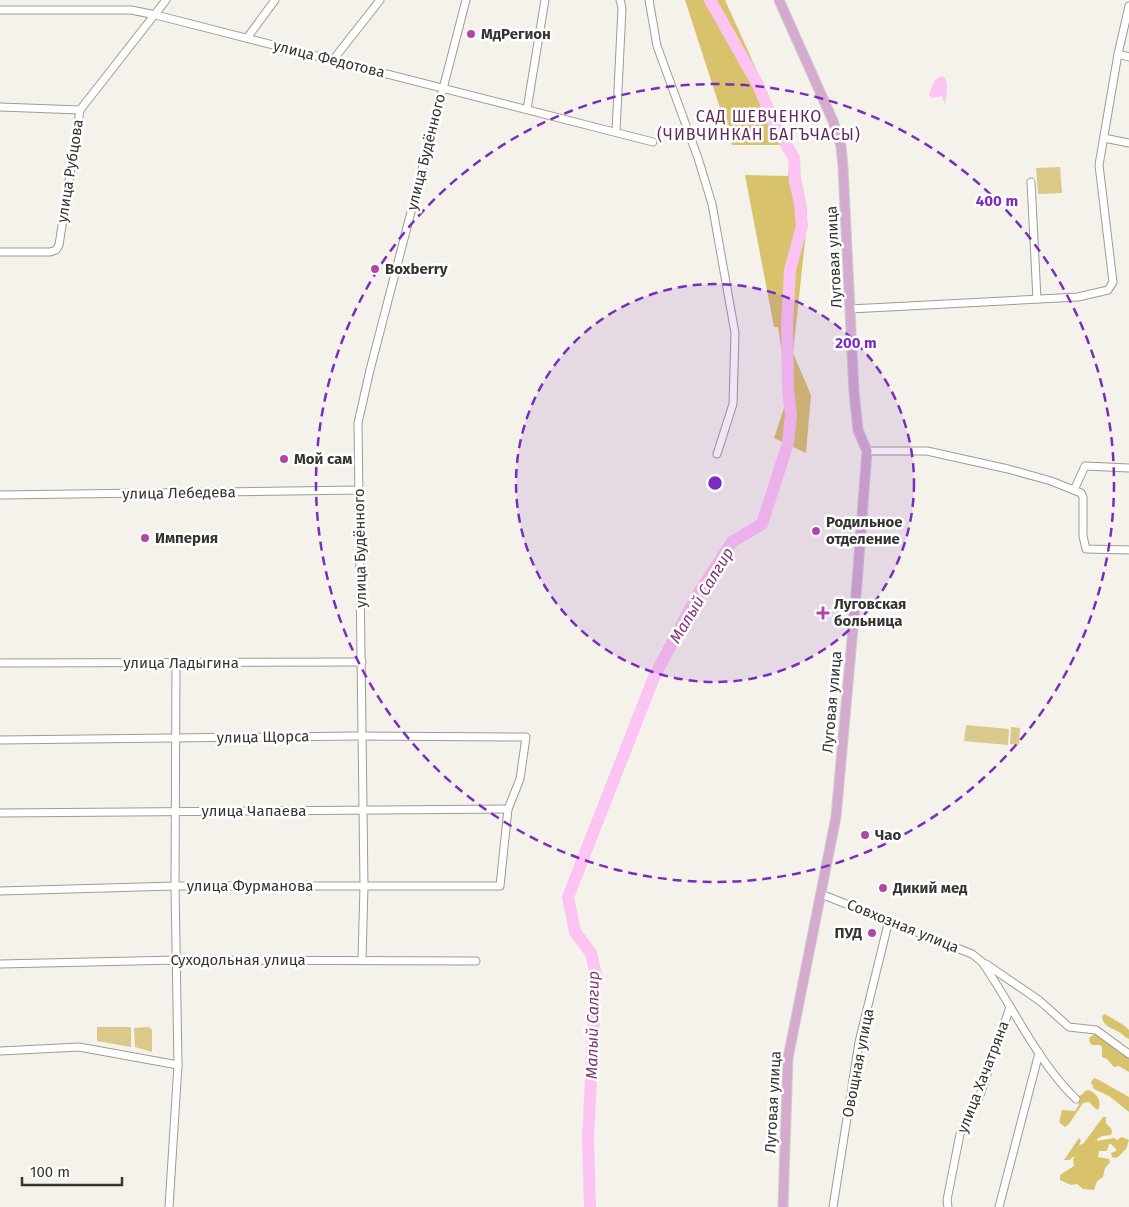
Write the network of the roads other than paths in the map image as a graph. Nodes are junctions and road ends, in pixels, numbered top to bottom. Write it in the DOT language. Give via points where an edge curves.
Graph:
graph roads {
  1 [pos="166,0"];
  2 [pos="275,0"];
  3 [pos="380,0"];
  4 [pos="466,0"];
  5 [pos="545,0"];
  6 [pos="620,0"];
  7 [pos="649,0"];
  8 [pos="779,0"];
  9 [pos="1129,6"];
  10 [pos="0,10"];
  11 [pos="156,15"];
  12 [pos="247,38"];
  13 [pos="1118,54"];
  14 [pos="1129,57"];
  15 [pos="333,60"];
  16 [pos="442,88"];
  17 [pos="0,107"];
  18 [pos="527,109"];
  19 [pos="80,110"];
  20 [pos="616,131"];
  21 [pos="1104,138"];
  22 [pos="653,142"];
  23 [pos="1129,142"];
  24 [pos="1032,182"];
  25 [pos="0,252"];
  26 [pos="1037,300"];
  27 [pos="850,309"];
  28 [pos="867,451"];
  29 [pos="718,454"];
  30 [pos="1129,468"];
  31 [pos="359,490"];
  32 [pos="1074,490"];
  33 [pos="0,495"];
  34 [pos="1129,550"];
  35 [pos="362,662"];
  36 [pos="0,663"];
  37 [pos="176,663"];
  38 [pos="363,736"];
  39 [pos="175,738"];
  40 [pos="0,740"];
  41 [pos="508,809"];
  42 [pos="364,811"];
  43 [pos="176,812"];
  44 [pos="0,813"];
  45 [pos="175,886"];
  46 [pos="364,886"];
  47 [pos="0,891"];
  48 [pos="821,894"];
  49 [pos="889,920"];
  50 [pos="177,960"];
  51 [pos="362,960"];
  52 [pos="476,961"];
  53 [pos="982,962"];
  54 [pos="0,964"];
  55 [pos="1010,1007"];
  56 [pos="0,1051"];
  57 [pos="1039,1053"];
  58 [pos="1129,1054"];
  59 [pos="178,1066"];
  60 [pos="1076,1099"];
  61 [pos="169,1207"];
  62 [pos="783,1207"];
  63 [pos="833,1207"];
  64 [pos="948,1207"];
  65 [pos="999,1207"];
  1 -- 11 [label="street, улица Рубцова"];
  2 -- 12 [label="street"];
  3 -- 15 [label="street"];
  4 -- 16 [label="street, улица Будённого"];
  5 -- 18 [label="street"];
  6 -- 20 [label="street"];
  7 -- 29 [label="street" via="656,46 712,204 735,333 732,404"];
  8 -- 27 [label="main road, Луговая улица" via="841,146"];
  9 -- 13 [label="street"];
  10 -- 11 [label="street, улица Федотова" via="131,10"];
  11 -- 12 [label="street, улица Федотова"];
  11 -- 19 [label="street, улица Рубцова"];
  12 -- 15 [label="street, улица Федотова"];
  13 -- 14 [label="street"];
  13 -- 21 [label="street"];
  15 -- 16 [label="street, улица Федотова"];
  16 -- 18 [label="street, улица Федотова"];
  16 -- 31 [label="street, улица Будённого" via="358,423"];
  17 -- 19 [label="street"];
  18 -- 20 [label="street, улица Федотова"];
  19 -- 25 [label="street, улица Рубцова" via="59,245 50,252"];
  20 -- 22 [label="street, улица Федотова"];
  21 -- 23 [label="street"];
  21 -- 26 [label="street" via="1099,165 1113,282 1104,292"];
  24 -- 26 [label="street"];
  26 -- 27 [label="street"];
  27 -- 28 [label="main road, Луговая улица" via="858,430"];
  28 -- 32 [label="street" via="927,451 1008,469"];
  28 -- 48 [label="main road, Луговая улица" via="837,803"];
  30 -- 32 [label="street" via="1085,466"];
  31 -- 33 [label="street, улица Лебедева"];
  31 -- 35 [label="street, улица Будённого"];
  32 -- 34 [label="street" via="1083,497 1086,550"];
  35 -- 37 [label="street, улица Ладыгина"];
  35 -- 38 [label="street, улица Будённого"];
  36 -- 37 [label="street, улица Ладыгина"];
  37 -- 39 [label="street"];
  38 -- 39 [label="street, улица Щорса"];
  38 -- 41 [label="street, улица Щорса" via="526,737 520,779"];
  38 -- 42 [label="street, улица Будённого"];
  39 -- 40 [label="street, улица Щорса"];
  39 -- 43 [label="street"];
  41 -- 42 [label="street, улица Чапаева"];
  41 -- 46 [label="street, улица Фурманова" via="500,886"];
  42 -- 43 [label="street, улица Чапаева"];
  42 -- 46 [label="street, улица Будённого"];
  43 -- 44 [label="street, улица Чапаева"];
  43 -- 45 [label="street"];
  45 -- 46 [label="street, улица Фурманова"];
  45 -- 47 [label="street, улица Фурманова"];
  45 -- 50 [label="street"];
  46 -- 51 [label="street, улица Будённого"];
  48 -- 49 [label="street, Совхозная улица"];
  48 -- 62 [label="main road, Луговая улица" via="788,1058"];
  49 -- 53 [label="street, Совхозная улица" via="972,954"];
  49 -- 63 [label="street, Овощная улица" via="859,1042"];
  50 -- 51 [label="street, Суходольная улица"];
  50 -- 54 [label="street, Суходольная улица"];
  50 -- 59 [label="street"];
  51 -- 52 [label="street, Суходольная улица"];
  53 -- 55 [label="street, Совхозная улица"];
  53 -- 58 [label="street, Совхозная улица" via="1040,1001 1069,1027 1096,1030"];
  55 -- 57 [label="street, Совхозная улица"];
  55 -- 64 [label="street, улица Хачатряна" via="980,1095 960,1134"];
  56 -- 59 [label="street" via="79,1047"];
  57 -- 60 [label="street, Совхозная улица"];
  57 -- 65 [label="street"];
  59 -- 61 [label="street"];
}
